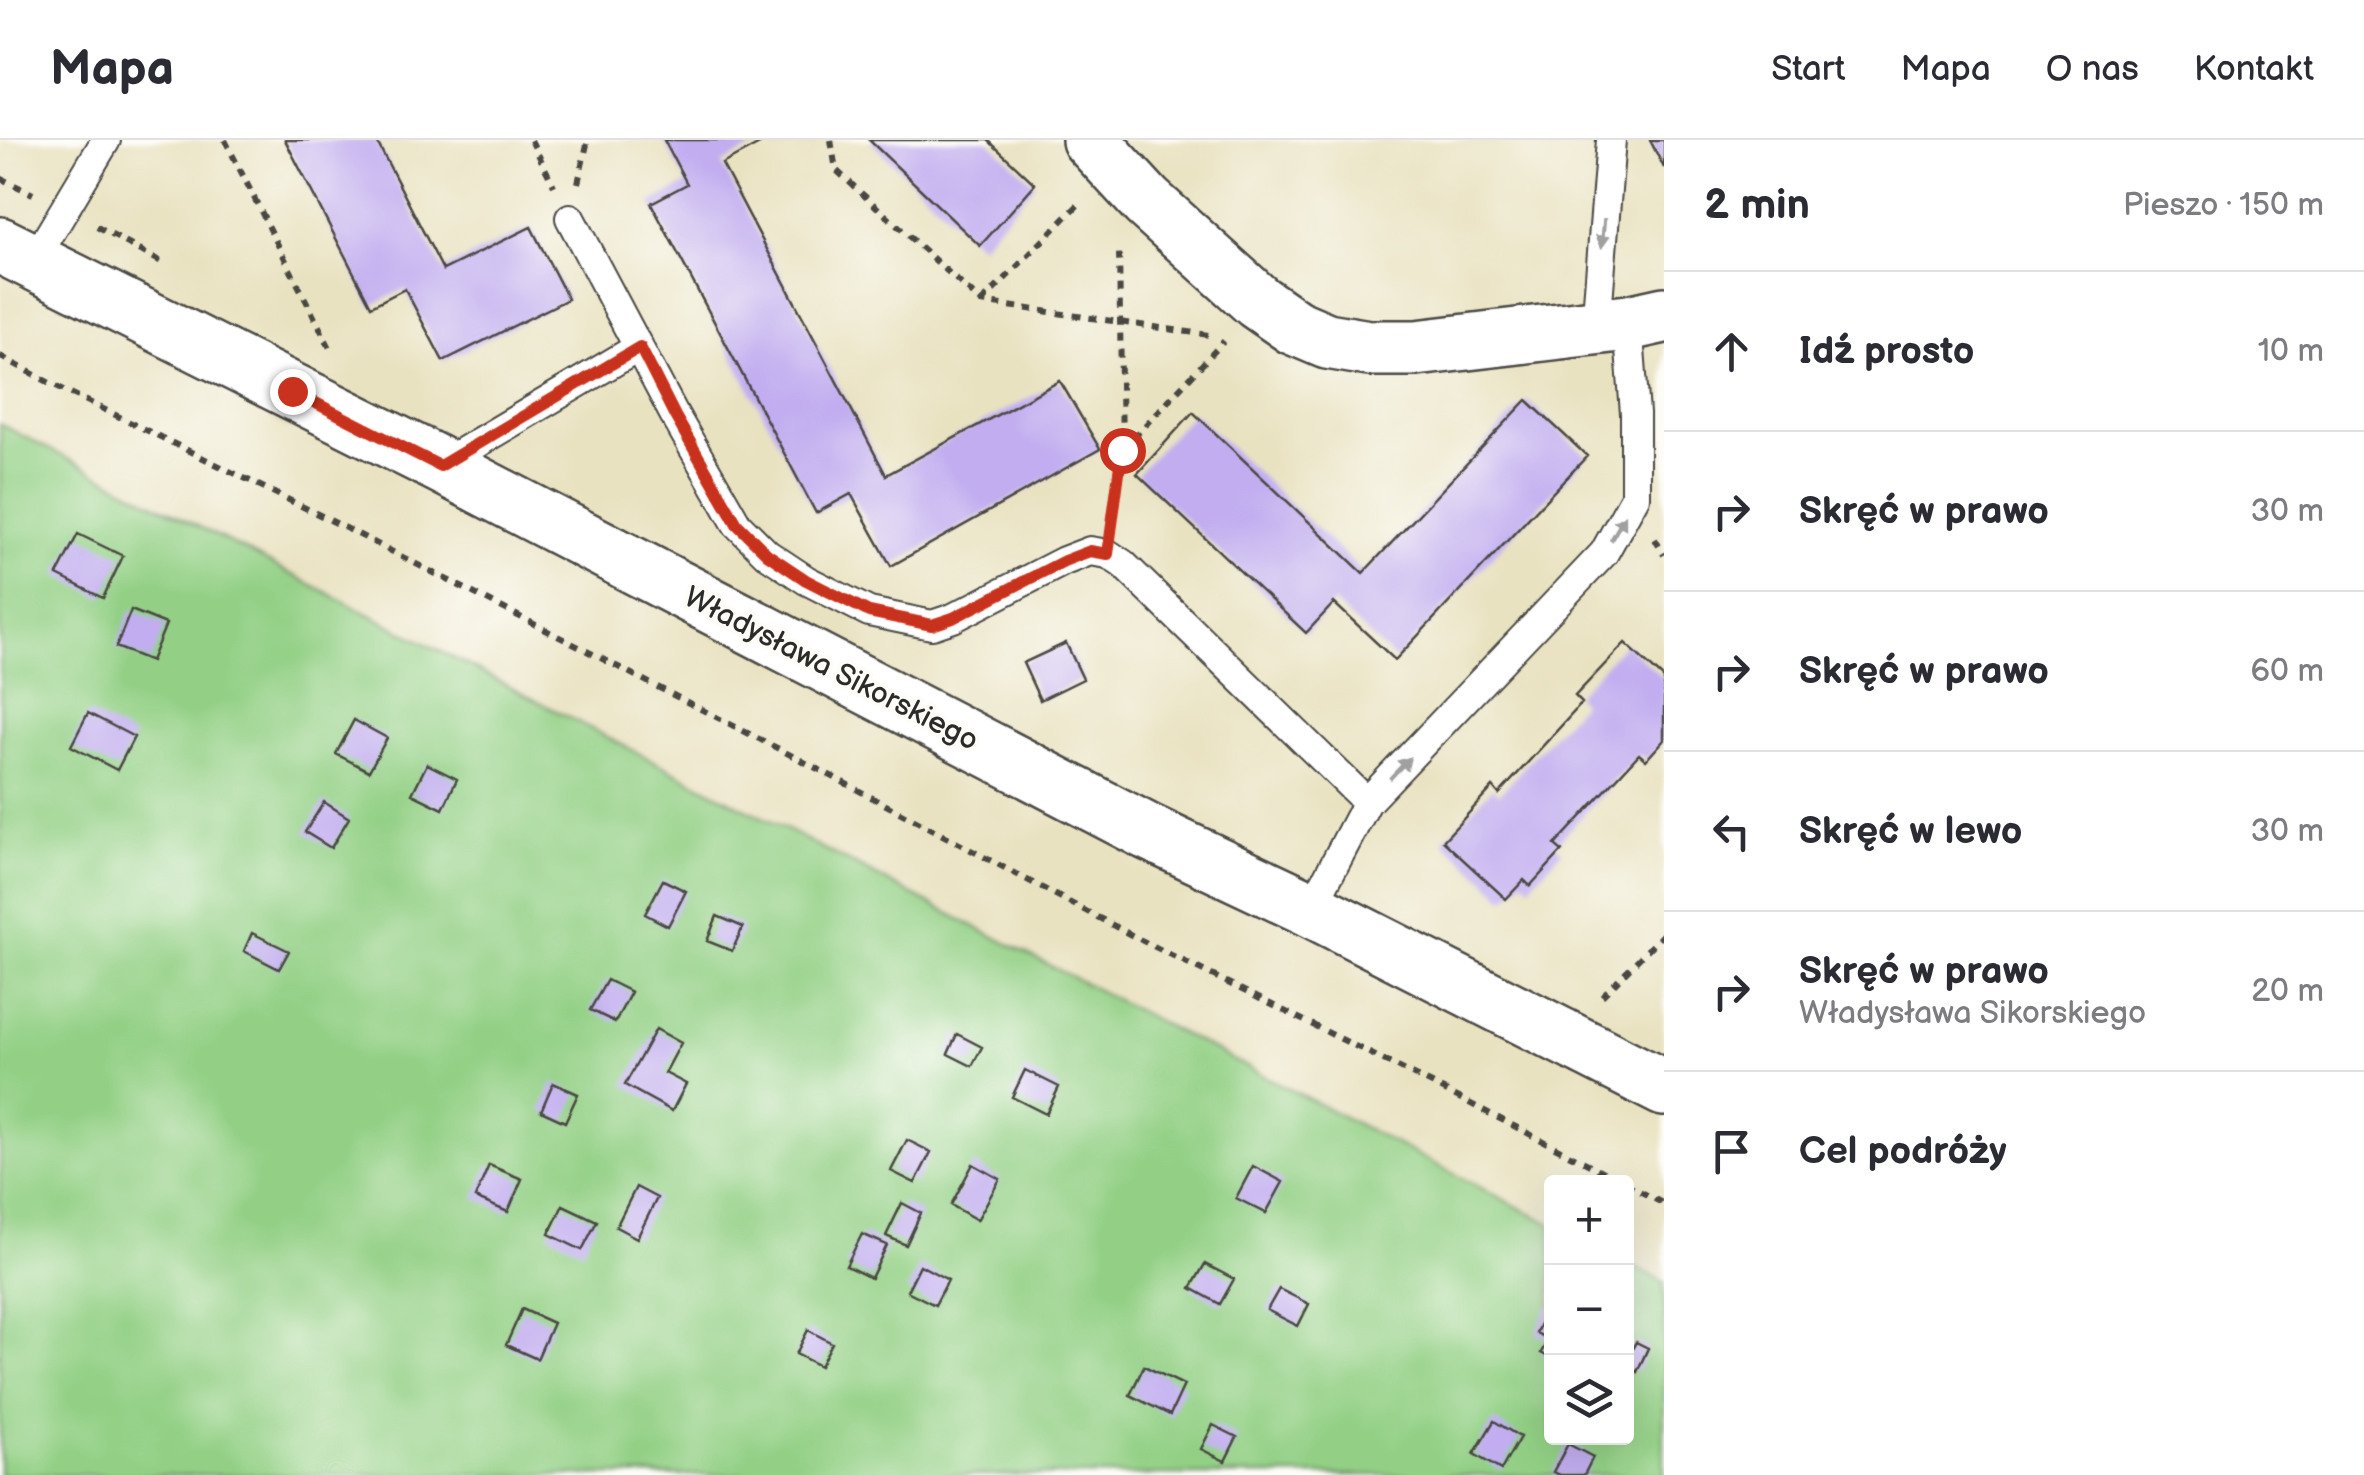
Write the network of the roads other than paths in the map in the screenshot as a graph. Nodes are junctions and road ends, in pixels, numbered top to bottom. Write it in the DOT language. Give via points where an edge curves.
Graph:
graph roads {
  1 [pos="106,140"];
  2 [pos="1090,140"];
  3 [pos="1611,140"];
  4 [pos="570,218"];
  5 [pos="16,253"];
  6 [pos="1629,322"];
  7 [pos="640,347"];
  8 [pos="440,466"];
  9 [pos="1367,802"];
  10 [pos="1311,909"];
  11 [pos="1664,1088"];
  1 -- 5 [label="lane"];
  2 -- 6 [label="street" via="1147,202 1258,302 1326,341 1416,348"];
  3 -- 6 [label="lane, one-way"];
  4 -- 7 [label="lane"];
  5 -- 8 [label="street, Władysława Sikorskiego"];
  9 -- 6 [label="lane, one-way" via="1604,553 1635,497"];
  7 -- 8 [label="lane"];
  7 -- 9 [label="lane" via="737,524 806,580 869,612 932,625 1064,561 1090,551 1108,554"];
  8 -- 10 [label="street, Władysława Sikorskiego" via="1130,823"];
  9 -- 10 [label="lane"];
  10 -- 11 [label="street, Władysława Sikorskiego"];
}
